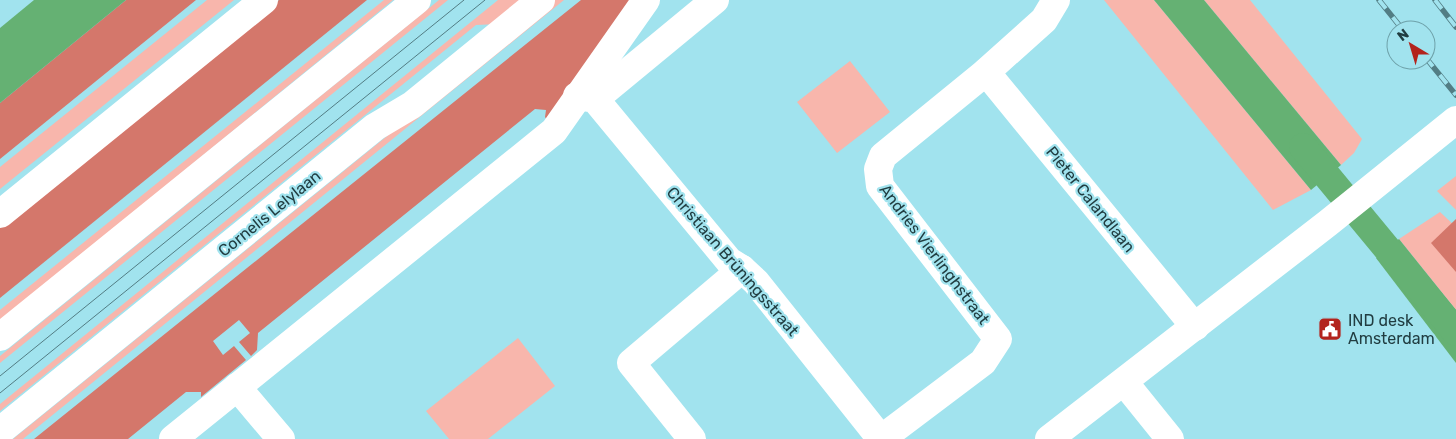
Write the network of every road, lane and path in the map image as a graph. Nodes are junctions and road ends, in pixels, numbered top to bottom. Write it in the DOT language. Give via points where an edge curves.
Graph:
graph roads {
  1 [pos="264,0"];
  2 [pos="417,0"];
  3 [pos="541,0"];
  4 [pos="646,0"];
  5 [pos="715,0"];
  6 [pos="1056,0"];
  7 [pos="986,72"];
  8 [pos="586,98"];
  9 [pos="1456,120"];
  10 [pos="0,214"];
  11 [pos="742,269"];
  12 [pos="1195,327"];
  13 [pos="0,336"];
  14 [pos="1124,382"];
  15 [pos="237,387"];
  16 [pos="0,431"];
  17 [pos="173,439"];
  18 [pos="281,439"];
  19 [pos="692,439"];
  20 [pos="881,439"];
  21 [pos="1048,439"];
  22 [pos="1170,439"];
  1 -- 10 [label="street"];
  2 -- 13 [label="street"];
  3 -- 16 [label="street, Cornelis Lelylaan" via="412,105 375,127"];
  4 -- 8 [label="street"];
  5 -- 8 [label="street"];
  6 -- 7 [label="street, Andries Vierlinghstraat" via="1044,20"];
  7 -- 12 [label="street, Pieter Calandlaan"];
  7 -- 20 [label="street, Andries Vierlinghstraat" via="883,156 878,169 880,186 998,339 983,362"];
  8 -- 11 [label="street, Christiaan Brüningsstraat" via="729,260"];
  8 -- 15 [label="street" via="554,131"];
  9 -- 12 [label="street"];
  11 -- 19 [label="street" via="631,363"];
  11 -- 20 [label="street, Christiaan Brüningsstraat" via="756,282"];
  12 -- 14 [label="street"];
  14 -- 21 [label="street"];
  14 -- 22 [label="street"];
  15 -- 17 [label="street"];
  15 -- 18 [label="street"];
}
